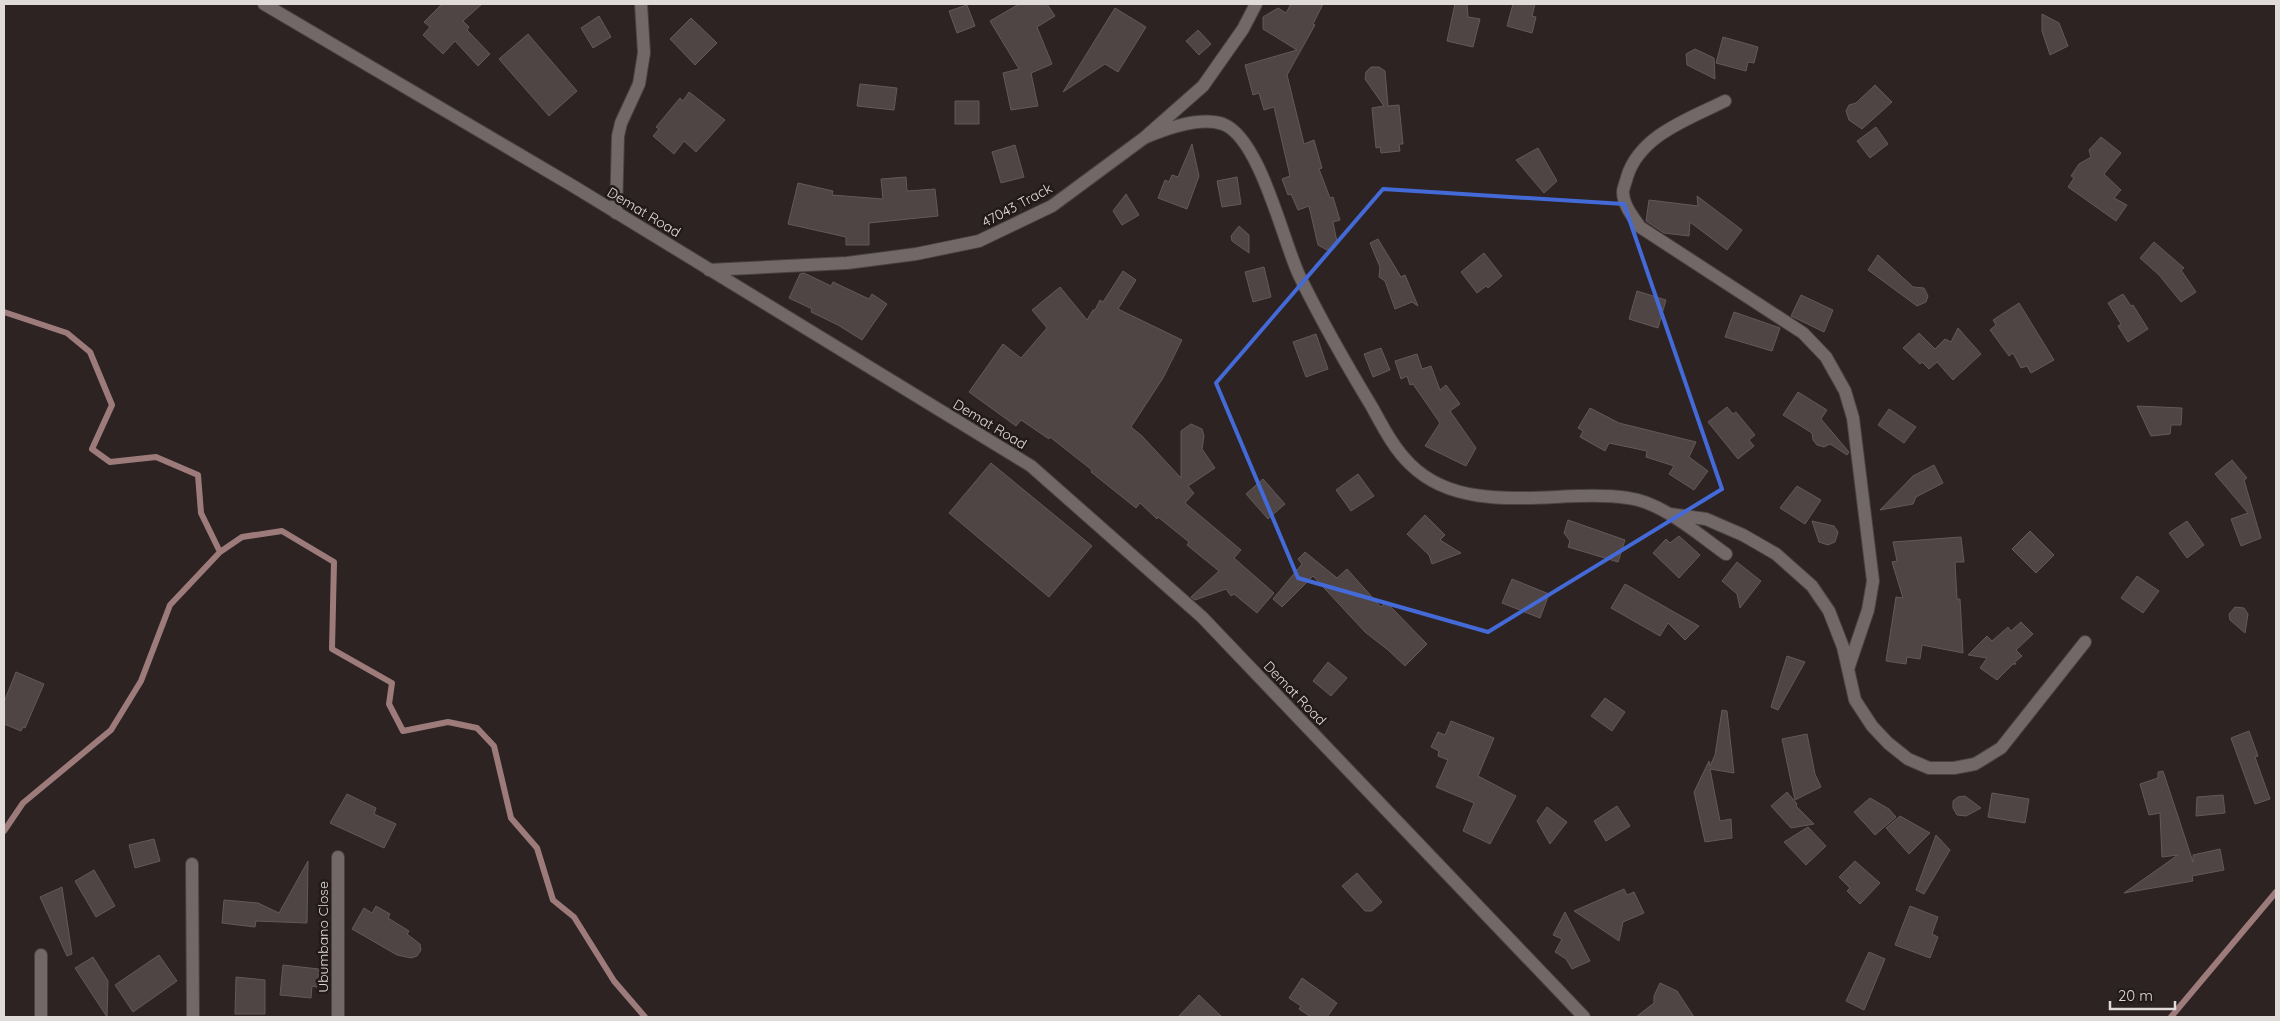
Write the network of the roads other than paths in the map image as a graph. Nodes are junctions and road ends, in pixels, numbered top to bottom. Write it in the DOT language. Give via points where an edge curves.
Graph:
graph roads {
  1 [pos="264,4"];
  2 [pos="641,4"];
  3 [pos="1256,4"];
  4 [pos="1725,101"];
  5 [pos="1144,138"];
  6 [pos="616,213"];
  7 [pos="709,270"];
  8 [pos="1668,513"];
  9 [pos="1726,554"];
  10 [pos="2085,642"];
  11 [pos="1848,669"];
  12 [pos="338,857"];
  13 [pos="192,864"];
  14 [pos="41,955"];
  15 [pos="41,1017"];
  16 [pos="193,1017"];
  17 [pos="338,1017"];
  18 [pos="1584,1017"];
  1 -- 6 [label="street, Demat Road"];
  2 -- 6 [label="street" via="644,53 639,84 618,136"];
  3 -- 5 [label="street, 47043 Track" via="1243,29 1203,86"];
  4 -- 11 [label="street" via="1665,131 1645,147 1631,164 1623,192 1640,227 1803,333 1826,357 1845,391 1853,418 1873,580 1868,610"];
  5 -- 7 [label="street, 47043 Track" via="1052,206 979,241 847,263"];
  5 -- 8 [label="street" via="1169,127 1206,122 1222,124 1239,137 1250,152 1280,218 1298,273 1390,440 1411,465 1432,480 1455,490 1493,498 1629,498"];
  6 -- 7 [label="street, Demat Road"];
  7 -- 18 [label="street, Demat Road" via="1031,466 1202,616"];
  8 -- 9 [label="street"];
  8 -- 11 [label="street" via="1706,519 1776,554 1812,586 1829,611"];
  10 -- 11 [label="street" via="2001,748 1975,764 1954,768 1929,768 1908,759 1888,743 1872,726 1856,700"];
  12 -- 17 [label="street, Ubumbano Close"];
  13 -- 16 [label="street"];
  14 -- 15 [label="street"];
}
